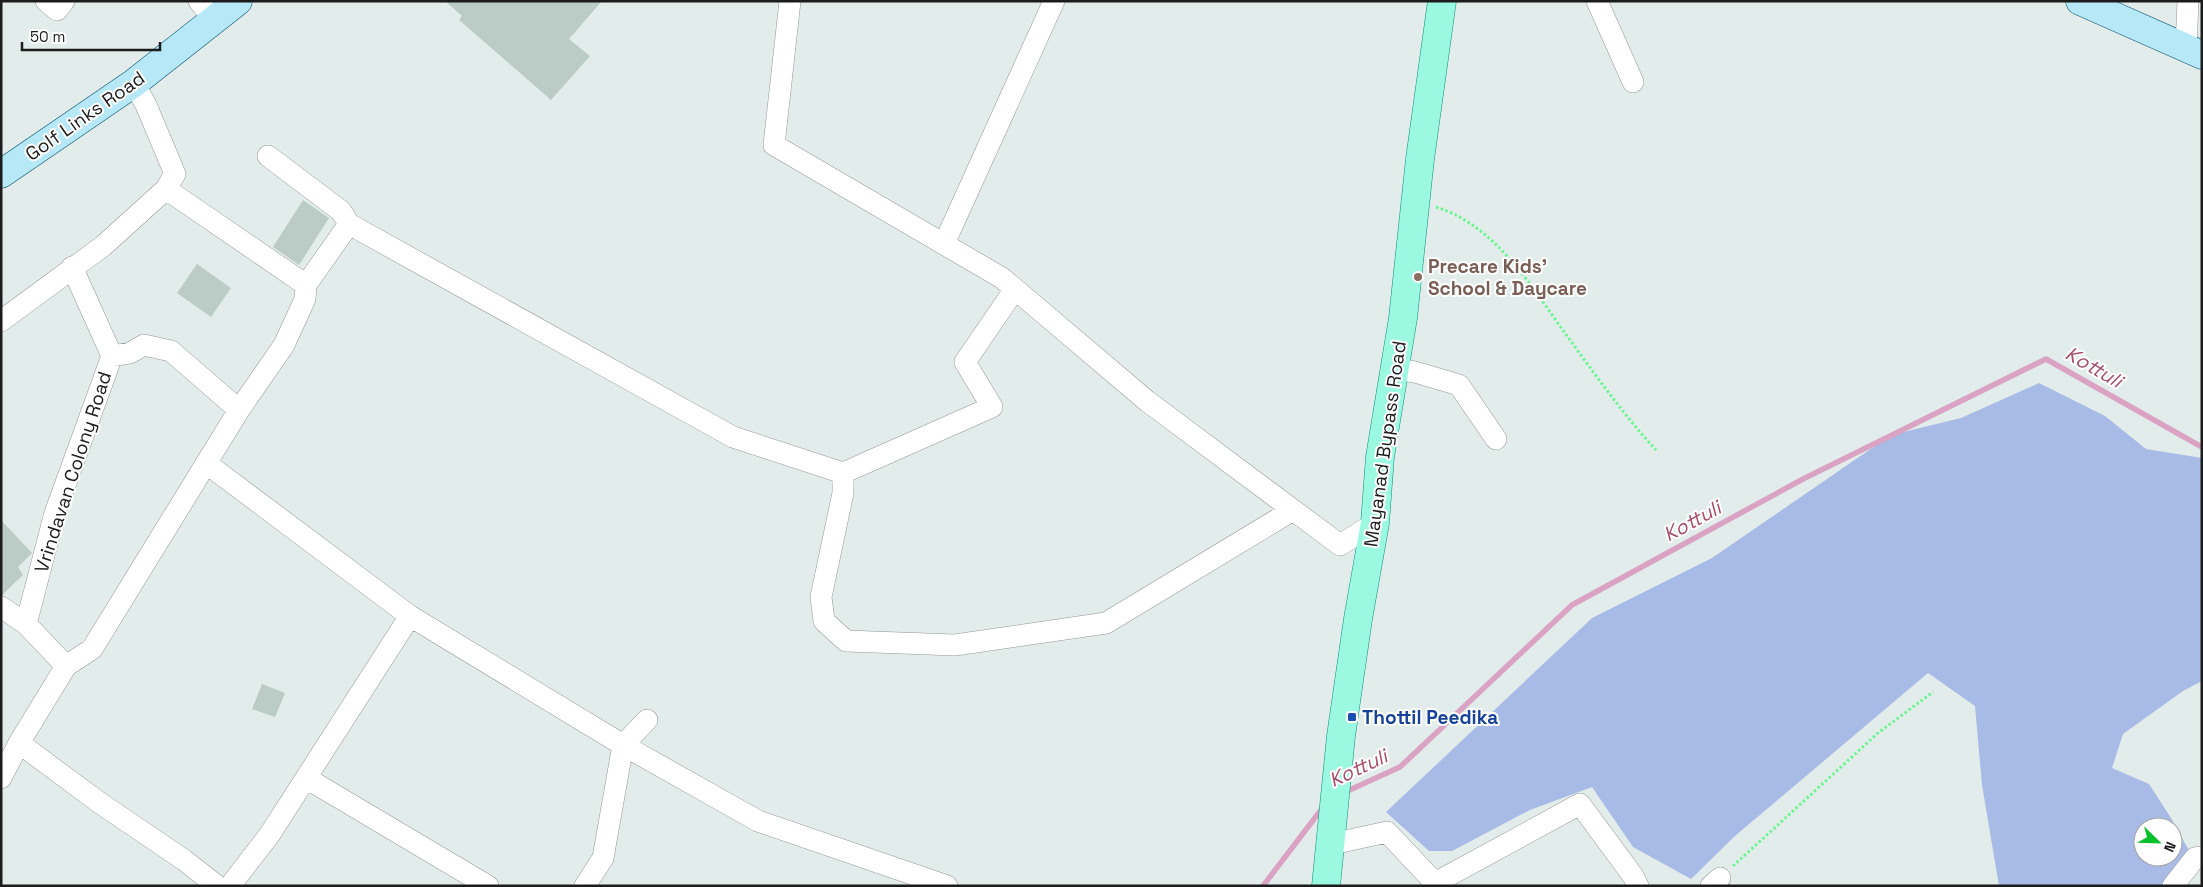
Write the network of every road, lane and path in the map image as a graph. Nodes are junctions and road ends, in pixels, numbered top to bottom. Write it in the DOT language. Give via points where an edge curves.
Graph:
graph roads {
  1 [pos="46,1"];
  2 [pos="64,1"];
  3 [pos="238,1"];
  4 [pos="790,1"];
  5 [pos="1054,1"];
  6 [pos="1442,1"];
  7 [pos="1596,1"];
  8 [pos="2080,1"];
  9 [pos="2188,1"];
  10 [pos="206,11"];
  11 [pos="2194,51"];
  12 [pos="1632,82"];
  13 [pos="134,83"];
  14 [pos="268,156"];
  15 [pos="1,174"];
  16 [pos="166,189"];
  17 [pos="1416,201"];
  18 [pos="349,224"];
  19 [pos="944,244"];
  20 [pos="72,268"];
  21 [pos="306,285"];
  22 [pos="1015,289"];
  23 [pos="1,321"];
  24 [pos="112,356"];
  25 [pos="1395,370"];
  26 [pos="239,410"];
  27 [pos="1496,438"];
  28 [pos="1656,450"];
  29 [pos="206,463"];
  30 [pos="843,473"];
  31 [pos="1293,510"];
  32 [pos="1375,523"];
  33 [pos="1,607"];
  34 [pos="410,616"];
  35 [pos="26,624"];
  36 [pos="66,666"];
  37 [pos="1933,692"];
  38 [pos="648,720"];
  39 [pos="19,743"];
  40 [pos="622,745"];
  41 [pos="1,778"];
  42 [pos="306,778"];
  43 [pos="1332,841"];
  44 [pos="2202,857"];
  45 [pos="1716,882"];
  46 [pos="216,886"];
  47 [pos="230,886"];
  48 [pos="488,886"];
  49 [pos="585,886"];
  50 [pos="948,886"];
  51 [pos="1326,886"];
  52 [pos="1638,886"];
  53 [pos="2173,886"];
  1 -- 2 [label="street" via="57,10"];
  3 -- 10 [label="main road, Golf Links Road"];
  4 -- 19 [label="street" via="774,145"];
  5 -- 19 [label="street"];
  6 -- 17 [label="main road, Mayanad Bypass Road"];
  7 -- 12 [label="street"];
  8 -- 11 [label="main road"];
  9 -- 11 [label="street"];
  10 -- 13 [label="main road, Golf Links Road"];
  13 -- 15 [label="main road, Golf Links Road"];
  13 -- 16 [label="street" via="175,174"];
  14 -- 18 [label="street" via="341,211"];
  16 -- 20 [label="street" via="103,246"];
  16 -- 21 [label="street"];
  17 -- 25 [label="main road, Mayanad Bypass Road"];
  17 -- 28 [label="path" via="1446,210 1479,229 1514,264 1630,422"];
  18 -- 21 [label="street"];
  18 -- 30 [label="street" via="733,437"];
  19 -- 22 [label="street"];
  20 -- 23 [label="street"];
  20 -- 24 [label="street, Vrindavan Colony Road"];
  21 -- 26 [label="street" via="305,299 284,345"];
  22 -- 30 [label="street" via="965,362 992,407"];
  22 -- 31 [label="street" via="1147,401"];
  24 -- 26 [label="street" via="130,353 144,345 171,352"];
  24 -- 35 [label="street, Vrindavan Colony Road" via="55,513"];
  25 -- 27 [label="street" via="1416,372 1459,385"];
  25 -- 32 [label="main road, Mayanad Bypass Road" via="1380,457"];
  26 -- 29 [label="street"];
  29 -- 34 [label="street"];
  29 -- 36 [label="street" via="92,649"];
  30 -- 31 [label="street" via="843,493 821,598 824,621 846,642 955,645 1106,623"];
  31 -- 32 [label="street" via="1340,545"];
  32 -- 43 [label="main road, Mayanad Bypass Road" via="1341,736"];
  33 -- 35 [label="street"];
  34 -- 40 [label="street"];
  34 -- 42 [label="street"];
  35 -- 36 [label="street"];
  36 -- 39 [label="street"];
  37 -- 45 [label="path" via="1878,733"];
  38 -- 40 [label="street"];
  39 -- 41 [label="street"];
  39 -- 46 [label="street"];
  40 -- 49 [label="street" via="603,858"];
  40 -- 50 [label="street" via="758,821"];
  42 -- 47 [label="street" via="270,834"];
  42 -- 48 [label="street"];
  43 -- 51 [label="main road, Mayanad Bypass Road"];
  43 -- 52 [label="street" via="1387,832 1435,883 1585,810"];
  44 -- 53 [label="street" via="2195,858"];
}
